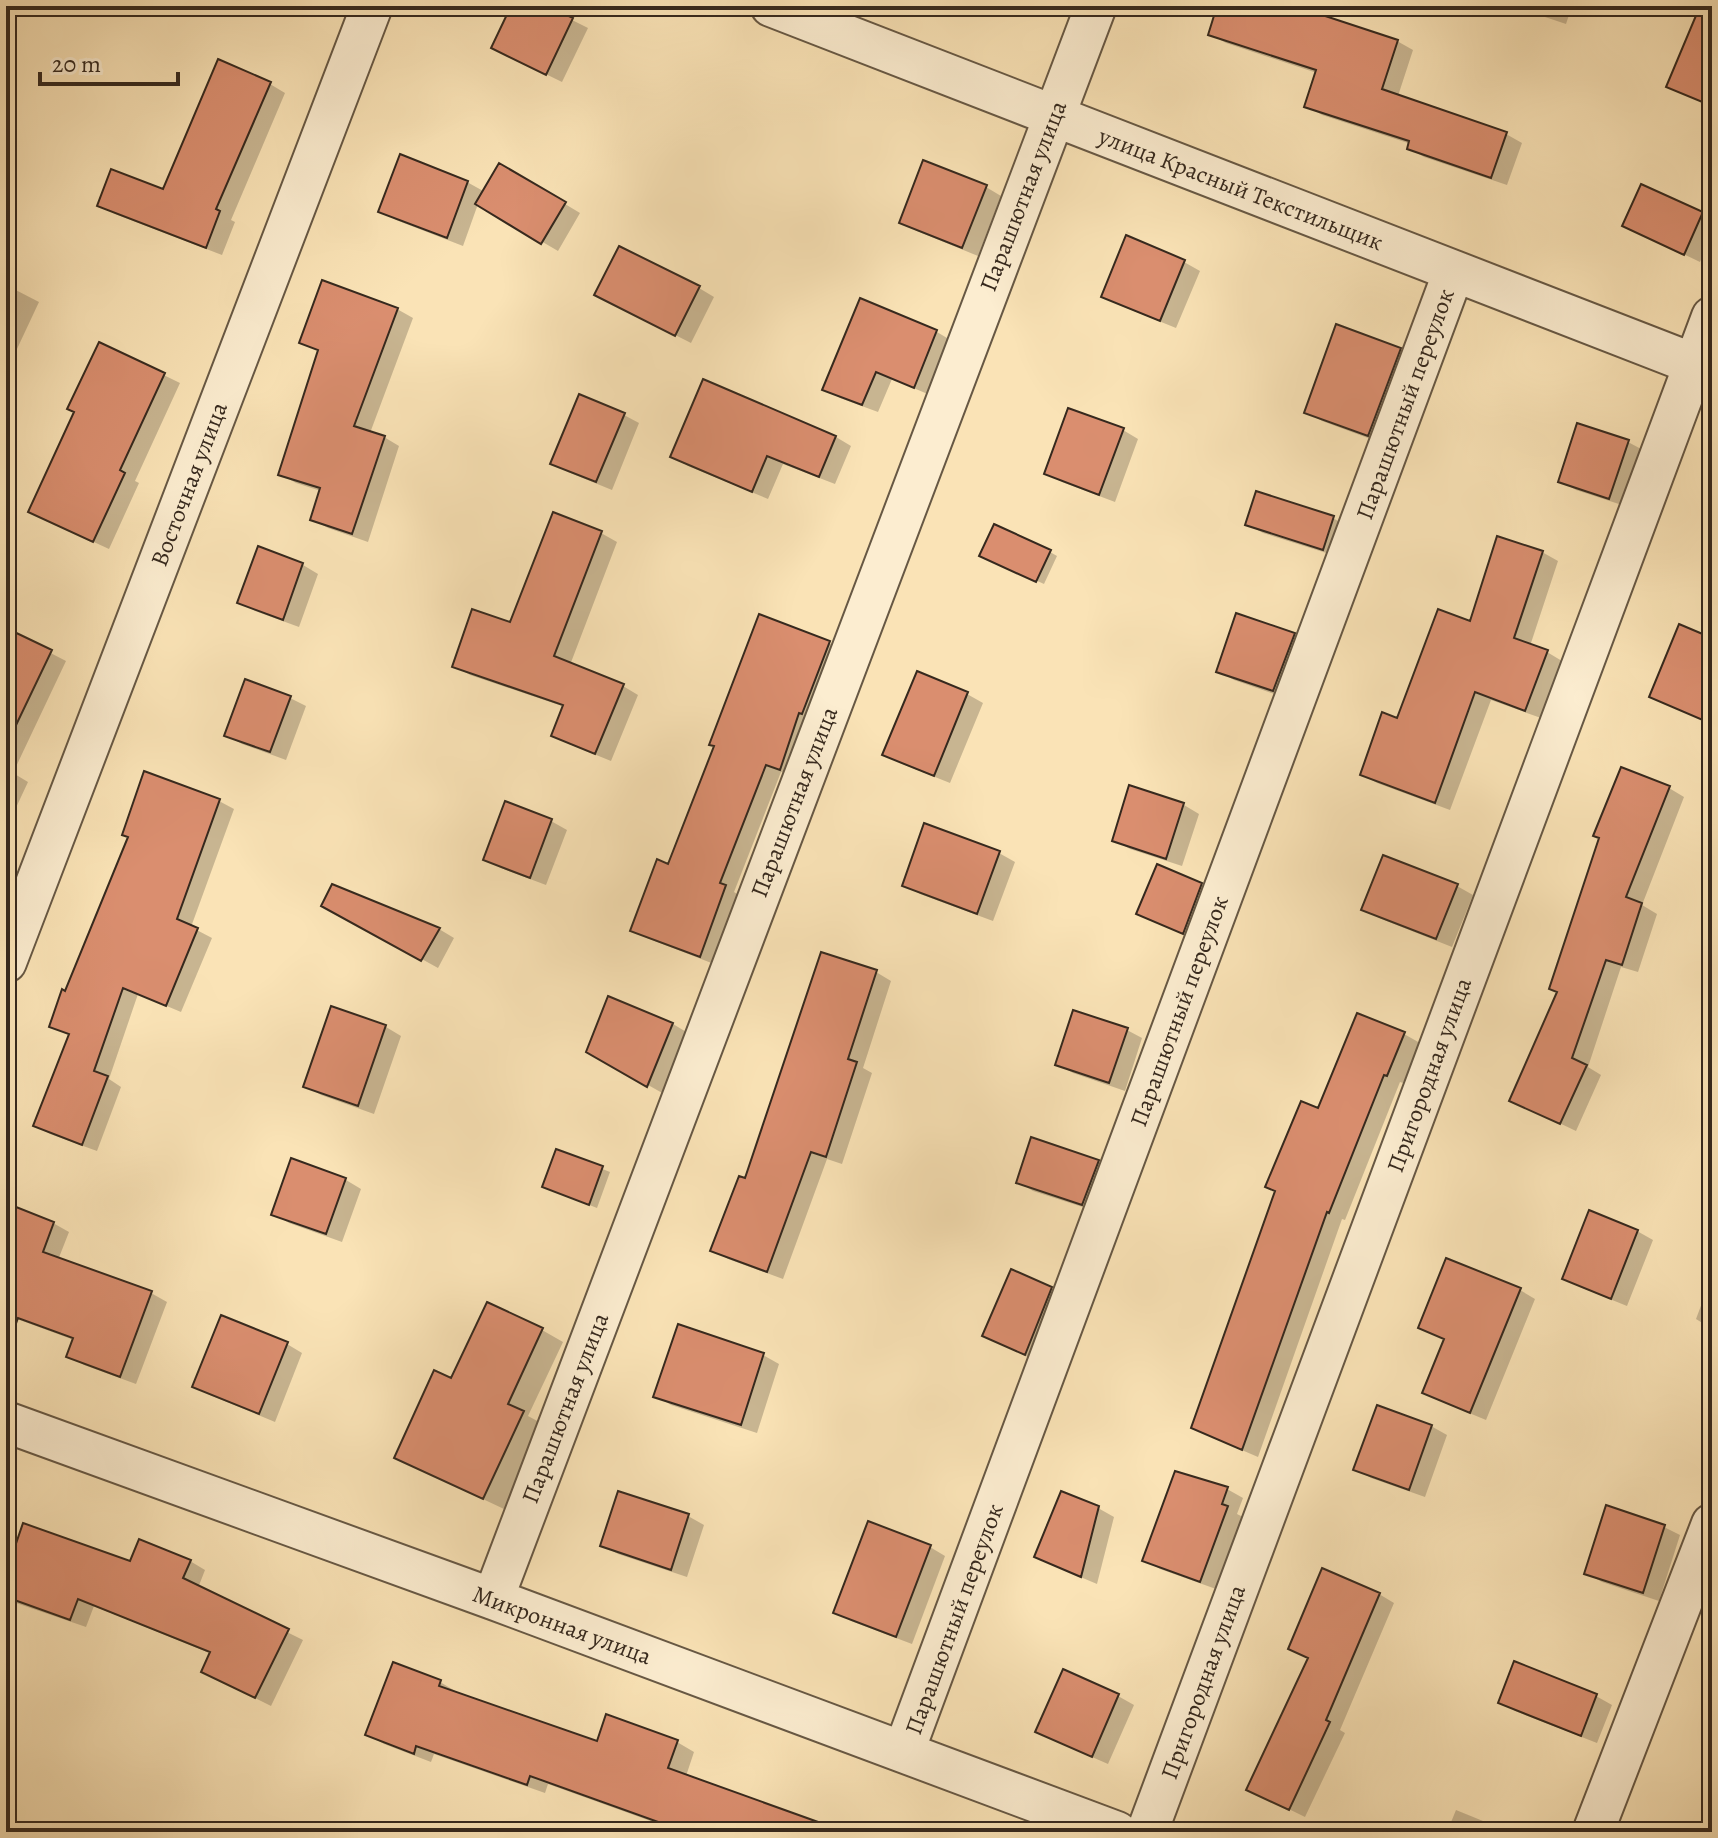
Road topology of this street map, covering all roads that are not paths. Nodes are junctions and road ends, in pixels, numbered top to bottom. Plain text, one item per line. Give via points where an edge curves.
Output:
1 (372, 6) edge
2 (771, 6) edge
3 (1096, 6) edge
4 (1053, 116) junction
5 (1454, 271) junction
6 (1712, 317) edge
7 (1703, 367) edge
8 (6, 962) edge
9 (6, 1422) edge
10 (1712, 1524) edge
11 (493, 1599) junction
12 (904, 1751) junction
13 (1117, 1832) edge
14 (1147, 1832) edge
15 (1593, 1832) edge

1 - 8 street, Восточная улица
2 - 4 street, улица Красный Текстильщик
3 - 4 street, Парашютная улица
4 - 5 street, улица Красный Текстильщик
4 - 11 street, Парашютная улица
5 - 7 street, улица Красный Текстильщик
5 - 12 street, Парашютный переулок
6 - 7 street, Пригородная улица
7 - 14 street, Пригородная улица
9 - 11 street, Микронная улица
10 - 15 street
11 - 12 street, Микронная улица
12 - 13 street, Микронная улица

